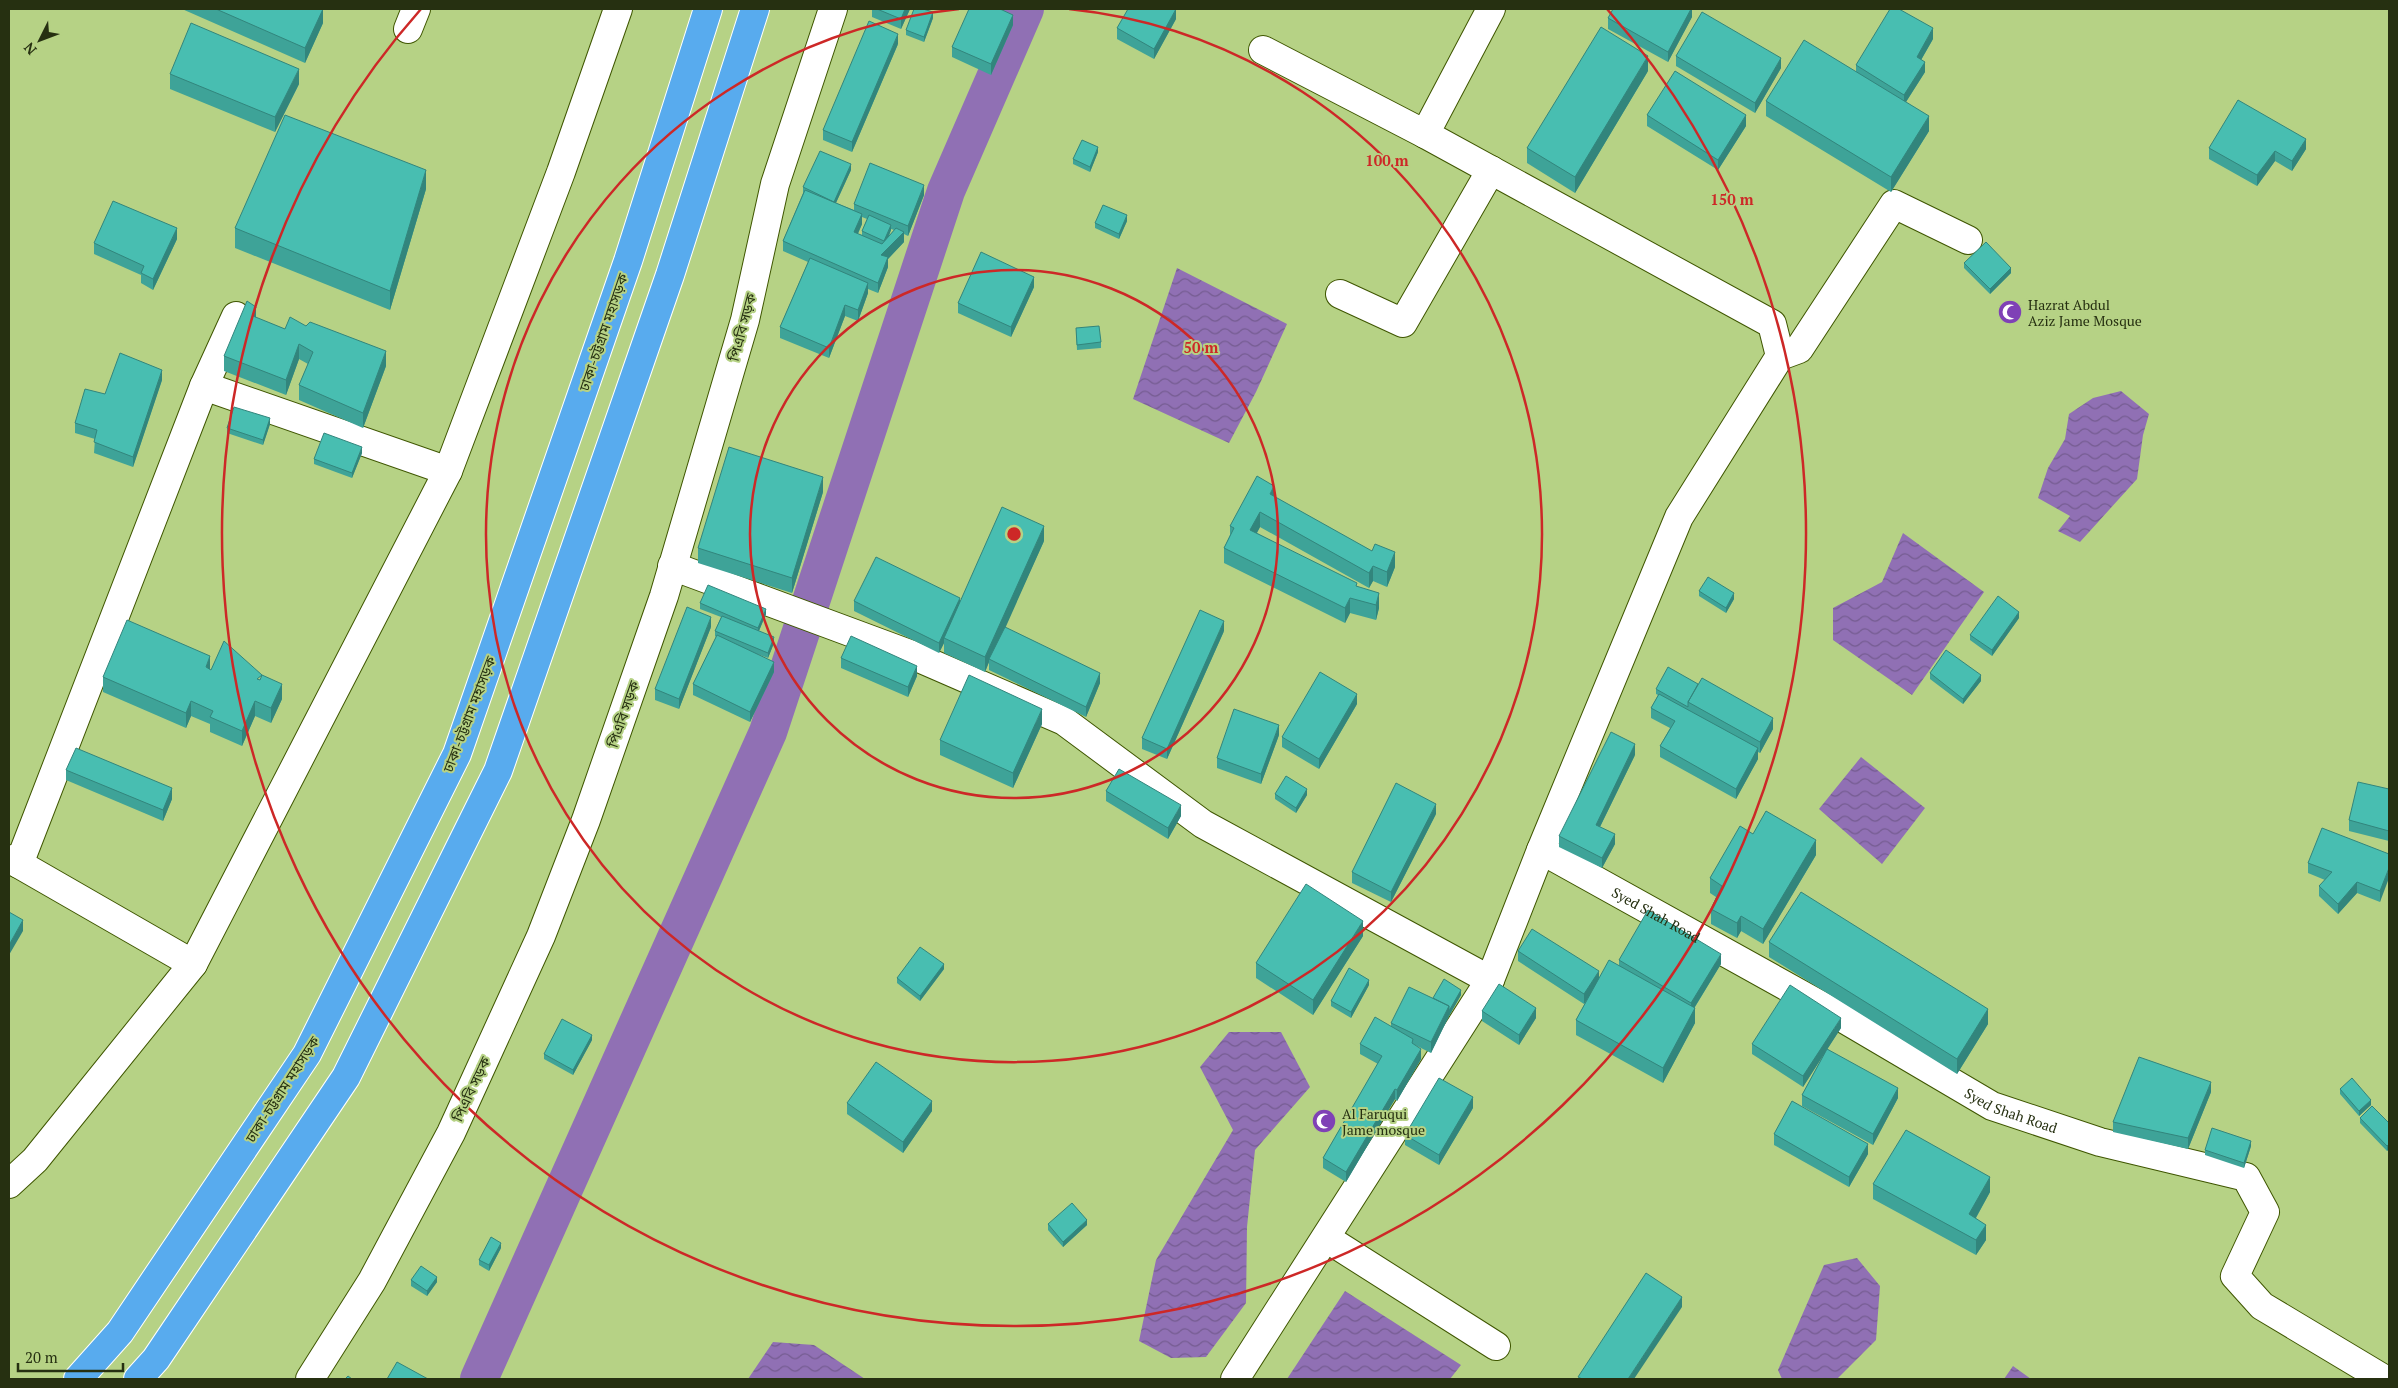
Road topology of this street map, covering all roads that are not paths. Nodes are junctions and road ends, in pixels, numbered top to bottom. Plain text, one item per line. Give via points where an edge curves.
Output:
1 (618, 9) edge
2 (708, 9) edge
3 (755, 9) edge
4 (834, 9) edge
5 (1491, 9) edge
6 (1263, 50) dead end
7 (1425, 134) junction
8 (1491, 170) junction
9 (1968, 240) dead end
10 (1340, 294) dead end
11 (236, 316) dead end
12 (1780, 356) junction
13 (204, 386) junction
14 (448, 471) junction
15 (672, 566) junction
16 (1541, 850) junction
17 (14, 862) edge
18 (193, 964) junction
19 (1490, 980) junction
20 (9, 1184) edge
21 (1326, 1238) junction
22 (1496, 1346) dead end
23 (78, 1379) edge
24 (138, 1379) edge
25 (310, 1379) edge
26 (1235, 1379) edge
27 (2384, 1379) edge

1 - 14 street via 561,172
2 - 23 highway, ঢাকা-চট্টগ্রাম মহাসড়ক via 628,261 457,754 308,1054 120,1332
3 - 24 highway via 670,275 498,772 346,1077 156,1359
4 - 15 street, পিএবি সড়ক via 775,184 745,320
5 - 7 street
6 - 7 street
7 - 8 street
8 - 10 street via 1404,323
8 - 12 street via 1772,324
9 - 12 street via 1894,204 1799,349
11 - 13 street
12 - 16 street via 1679,517
13 - 14 street
13 - 17 street
14 - 18 street
15 - 19 street via 912,655 1064,721 1203,824
15 - 25 street, পিএবি সড়ক via 586,820 541,936 451,1133 372,1282
16 - 19 street
16 - 27 street, Syed Shah Road via 1829,1010 1992,1106 2100,1142 2246,1177 2265,1212 2235,1276 2262,1306
17 - 18 street
18 - 20 street via 35,1160
19 - 21 street
21 - 22 street
21 - 26 street

